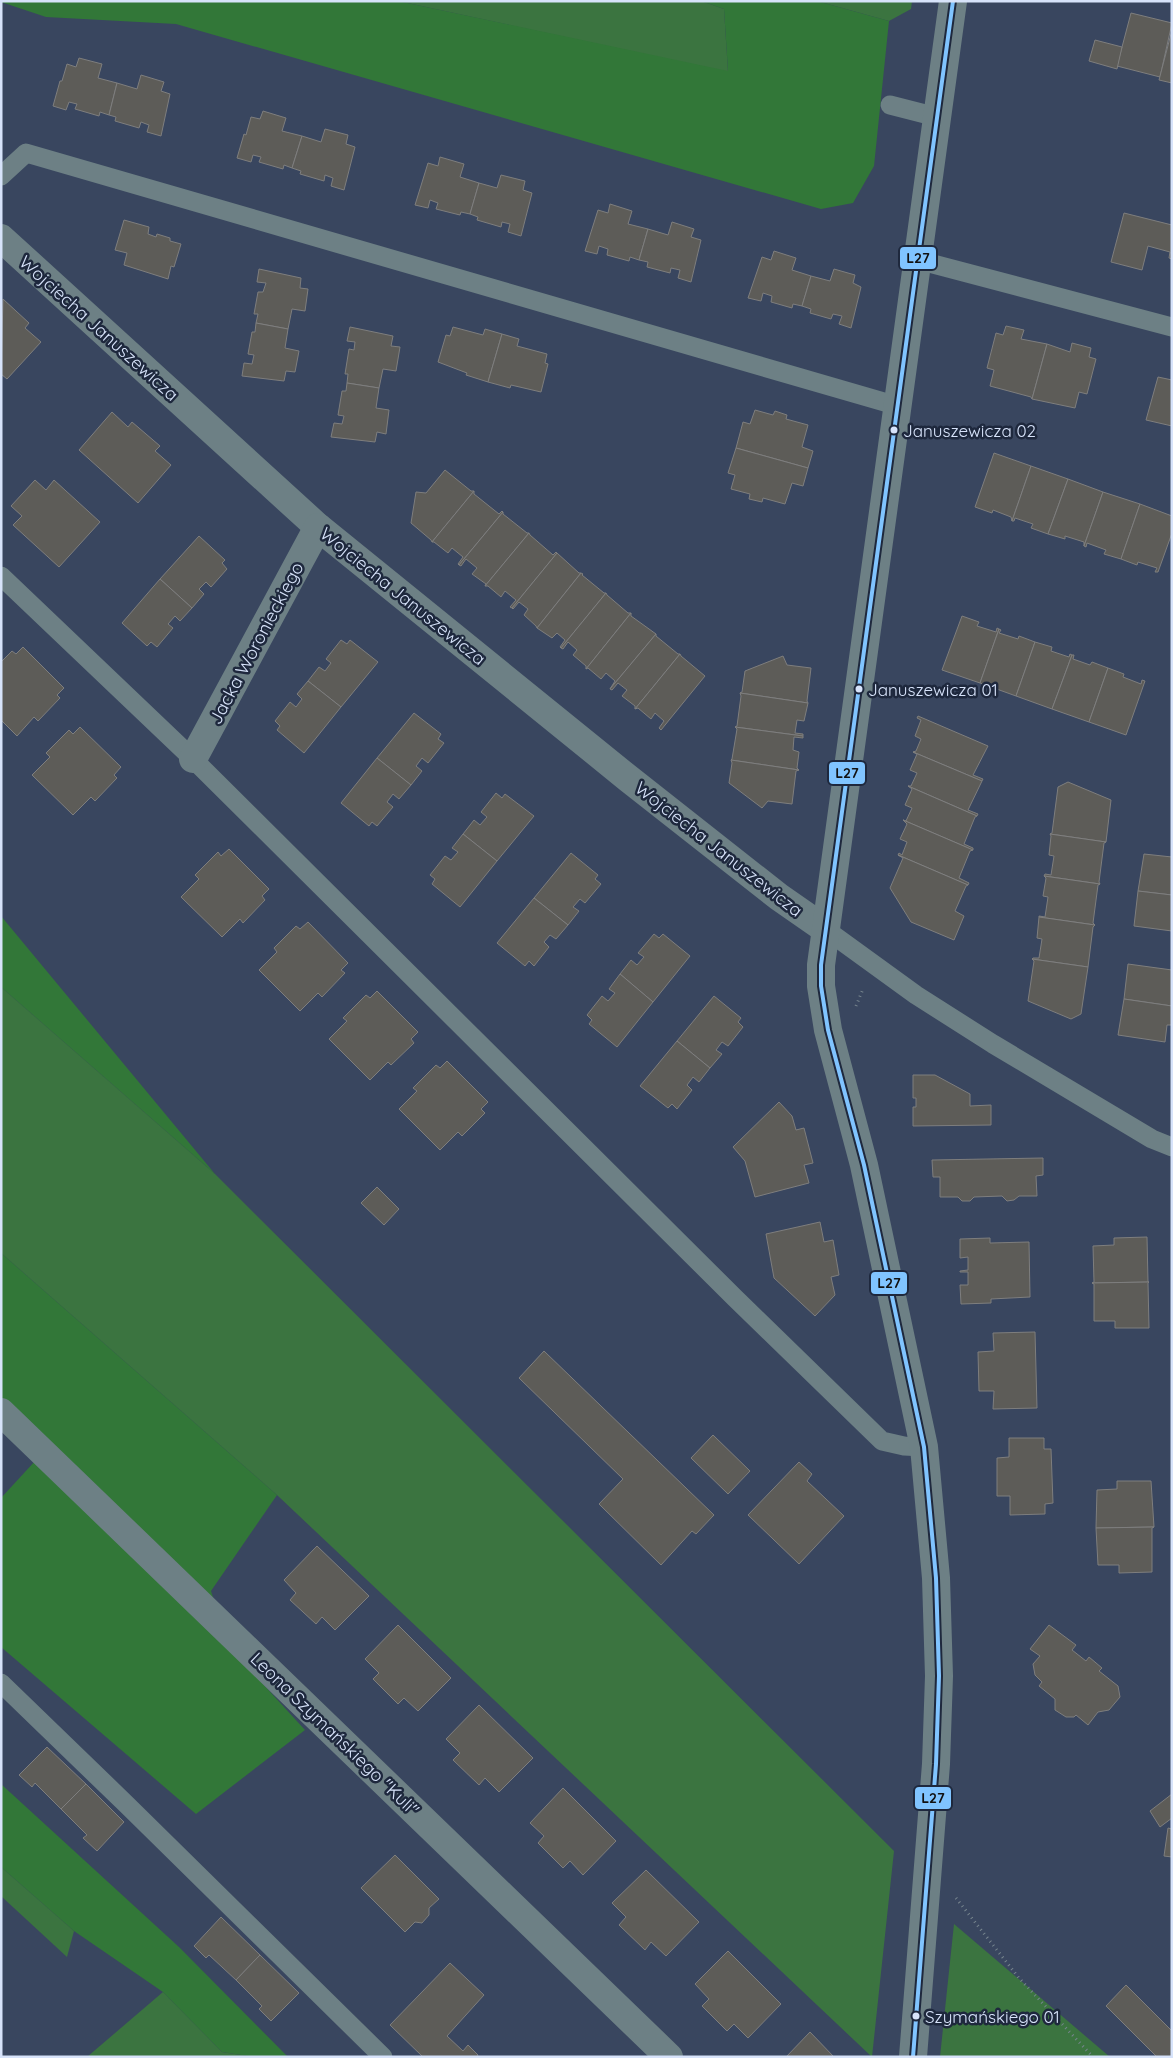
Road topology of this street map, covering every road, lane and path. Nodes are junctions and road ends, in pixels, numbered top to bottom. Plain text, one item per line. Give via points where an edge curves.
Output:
1 (953, 1) edge
2 (890, 105) dead end
3 (937, 117) junction
4 (1, 176) edge
5 (1, 238) edge
6 (918, 260) junction
7 (1172, 327) edge
8 (898, 406) junction
9 (318, 527) junction
10 (1, 576) edge
11 (193, 760) junction
12 (825, 929) junction
13 (1172, 1147) edge
14 (1, 1412) edge
15 (924, 1447) junction
16 (1, 1684) edge
17 (952, 1893) dead end
18 (383, 2057) edge
19 (669, 2057) edge
20 (912, 2057) edge
21 (1093, 2057) edge

1 - 3 street
2 - 3 lane
3 - 6 street
4 - 8 lane via 26,153
5 - 9 street, Wojciecha Januszewicza
6 - 7 lane
6 - 8 street
8 - 12 street
9 - 11 street, Jacka Woronieckiego
9 - 12 street, Wojciecha Januszewicza via 629,779
10 - 11 lane
11 - 15 lane via 882,1441
12 - 13 lane via 916,995 993,1044 1152,1139
12 - 15 street via 821,965 824,1008 864,1165
14 - 19 street, Leona Szymańskiego "Kuli"
15 - 20 street via 936,1578 939,1676 936,1764
16 - 18 lane
17 - 21 path via 1019,1978

